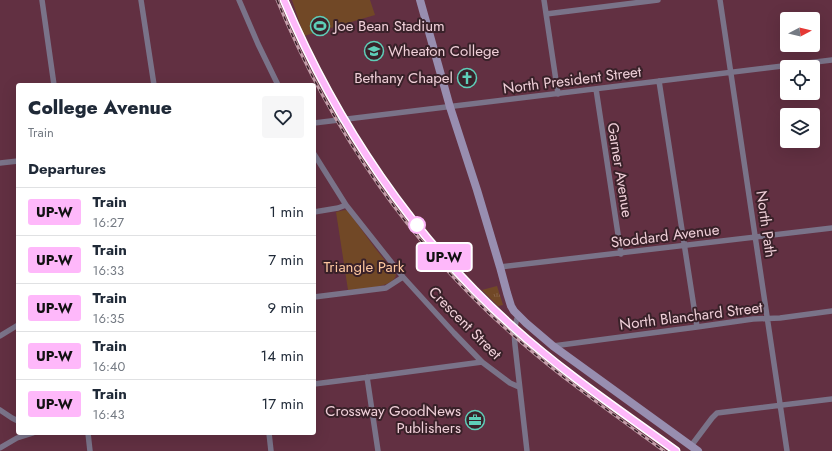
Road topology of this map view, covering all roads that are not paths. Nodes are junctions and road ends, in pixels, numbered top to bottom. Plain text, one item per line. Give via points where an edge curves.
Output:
1 (42, 0) edge
2 (141, 0) edge
3 (239, 0) edge
4 (420, 0) edge
5 (544, 0) edge
6 (658, 0) edge
7 (720, 0) edge
8 (546, 14) junction
9 (832, 60) edge
10 (731, 73) junction
11 (659, 81) junction
12 (54, 83) edge
13 (154, 83) edge
14 (277, 83) edge
15 (596, 89) junction
16 (558, 94) junction
17 (450, 107) junction
18 (316, 124) edge
19 (316, 157) edge
20 (16, 161) edge
21 (0, 163) edge
22 (346, 204) junction
23 (316, 212) edge
24 (832, 228) edge
25 (756, 237) junction
26 (685, 246) junction
27 (621, 254) junction
28 (500, 267) junction
29 (403, 277) junction
30 (316, 297) edge
31 (832, 311) edge
32 (518, 316) junction
33 (767, 318) junction
34 (16, 326) edge
35 (697, 327) junction
36 (0, 336) edge
37 (553, 346) junction
38 (482, 362) junction
39 (367, 377) junction
40 (316, 384) edge
41 (519, 386) junction
42 (832, 399) edge
43 (780, 405) junction
44 (0, 410) edge
45 (16, 420) edge
46 (27, 435) edge
47 (88, 435) edge
48 (268, 435) edge
49 (691, 446) junction
50 (0, 448) edge
51 (90, 451) edge
52 (271, 451) edge
53 (378, 451) edge
54 (527, 451) edge
55 (698, 451) edge
56 (787, 451) edge

1 - 12 street
2 - 13 street
3 - 14 street
4 - 17 street
5 - 8 street
6 - 8 street
7 - 10 street, North Path
8 - 16 street
9 - 10 street, North President Street
10 - 11 street, North President Street
10 - 25 street, North Path
11 - 15 street, North President Street
11 - 26 street
15 - 16 street, North President Street
15 - 27 street, Garner Avenue
16 - 17 street, North President Street
17 - 18 street, North President Street
17 - 28 street
19 - 22 street, Crescent Street
20 - 21 street
22 - 23 street
22 - 29 street, Crescent Street
24 - 25 street, Stoddard Avenue
25 - 26 street, Stoddard Avenue
25 - 33 street, North Path
26 - 27 street, Stoddard Avenue
26 - 35 street
27 - 28 street, Stoddard Avenue
28 - 32 street via 511,306
29 - 30 street via 386,288
29 - 38 street, Crescent Street
31 - 33 street, North Blanchard Street
32 - 37 street
32 - 41 street via 514,345
33 - 35 street, North Blanchard Street
33 - 43 street, North Path
34 - 36 street
35 - 37 street, North Blanchard Street
37 - 49 street
38 - 39 street
38 - 41 street, Crescent Street via 510,383
39 - 40 street
39 - 53 street
41 - 54 street
42 - 43 street
43 - 49 street via 717,413
43 - 56 street, North Path
44 - 45 street
46 - 50 street
47 - 51 street
48 - 52 street
49 - 55 street

